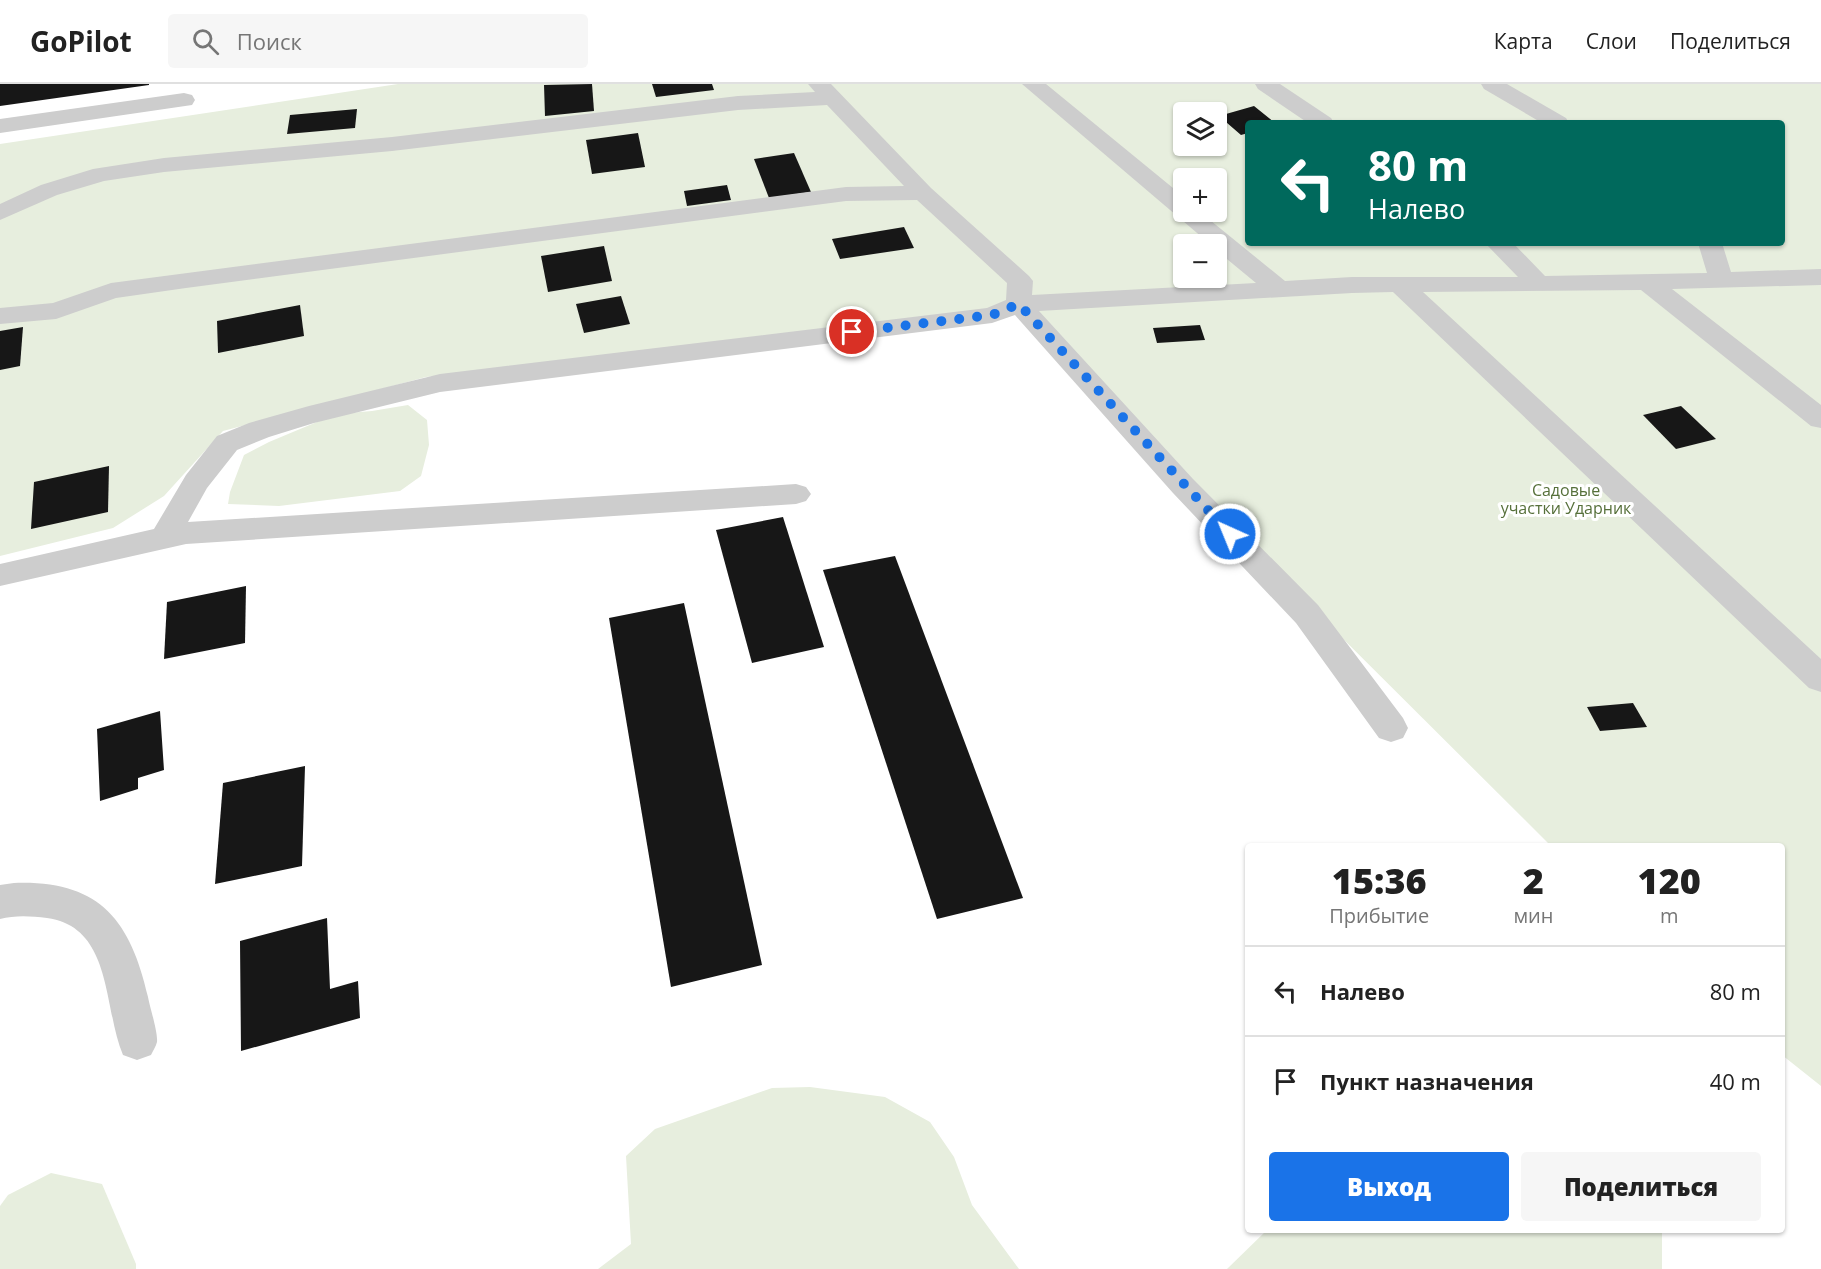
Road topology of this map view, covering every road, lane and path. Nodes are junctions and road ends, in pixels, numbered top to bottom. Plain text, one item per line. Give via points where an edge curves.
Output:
1 (1033, 84) edge
2 (1266, 84) edge
3 (1492, 84) edge
4 (825, 91) edge
5 (184, 100) dead end
6 (1319, 120) edge
7 (1553, 120) edge
8 (0, 126) edge
9 (922, 193) junction
10 (1173, 200) edge
11 (0, 213) edge
12 (1199, 222) edge
13 (1501, 246) edge
14 (1711, 246) edge
15 (1821, 277) edge
16 (1721, 279) junction
17 (1647, 282) junction
18 (1538, 284) junction
19 (1400, 285) junction
20 (1280, 290) junction
21 (1019, 304) junction
22 (0, 316) edge
23 (1821, 419) edge
24 (796, 494) dead end
25 (164, 538) junction
26 (0, 576) edge
27 (1821, 679) edge
28 (1391, 728) dead end
29 (0, 902) edge
30 (137, 1041) dead end

1 - 10 lane
2 - 6 lane
3 - 7 lane
4 - 9 lane
4 - 11 lane via 392,144 101,174 49,190
5 - 8 lane
9 - 21 lane via 1020,281
9 - 22 lane via 846,194 186,280 111,291 56,312
12 - 20 lane
13 - 18 lane
14 - 16 lane
15 - 16 lane
16 - 17 lane
17 - 18 lane
17 - 23 lane
18 - 19 lane
19 - 20 lane
19 - 27 lane
20 - 21 lane
21 - 25 lane via 992,315 440,383 309,415 227,443 196,482
21 - 28 lane via 1183,486 1307,614
24 - 25 lane via 186,533
25 - 26 lane
29 - 30 lane via 54,900 84,910 119,957

